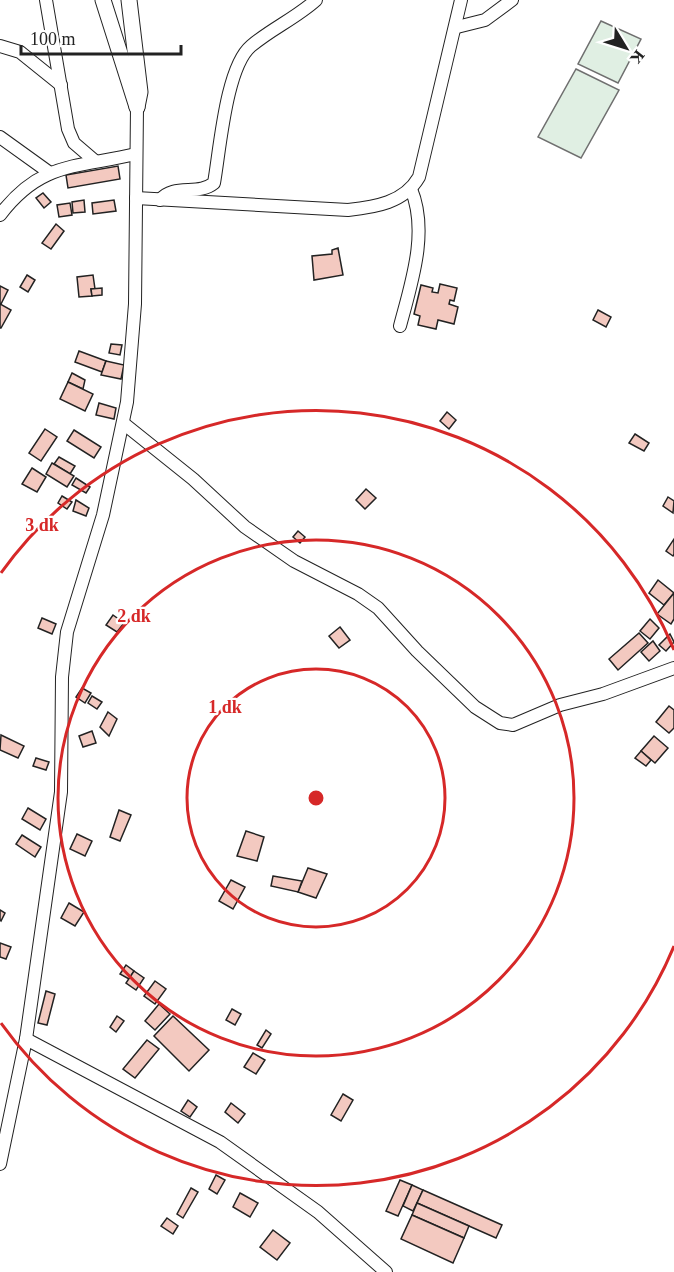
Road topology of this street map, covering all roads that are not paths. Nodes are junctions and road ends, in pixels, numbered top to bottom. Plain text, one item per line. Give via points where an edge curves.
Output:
1 (46, 0) edge
2 (103, 0) edge
3 (129, 0) edge
4 (315, 0) edge
5 (461, 0) edge
6 (512, 0) edge
7 (457, 27) junction
8 (0, 46) edge
9 (61, 85) junction
10 (136, 107) junction
11 (0, 137) edge
12 (136, 154) junction
13 (95, 161) junction
14 (50, 173) junction
15 (411, 189) junction
16 (136, 198) junction
17 (160, 200) junction
18 (0, 215) edge
19 (400, 326) dead end
20 (123, 423) junction
21 (674, 668) edge
22 (26, 1039) junction
23 (0, 1164) edge
24 (386, 1272) edge

1 - 9 street
2 - 10 main road
3 - 10 main road via 140,92
4 - 17 street via 250,46 237,63 214,183 207,188 171,190
5 - 7 street
6 - 7 street via 485,20
7 - 15 street via 419,177
8 - 9 street via 20,52
9 - 13 street via 70,136
10 - 12 street
11 - 14 street
12 - 13 street
12 - 16 street
13 - 14 street
14 - 18 street via 23,188
15 - 17 street via 382,204 348,210
15 - 19 street via 417,248
16 - 17 street
16 - 20 street via 135,304
20 - 21 street via 245,527 294,561 378,608 475,707 500,723 513,725 560,705
20 - 22 street via 103,515 67,632 62,677 61,792
22 - 23 street
22 - 24 street via 220,1142 318,1212

